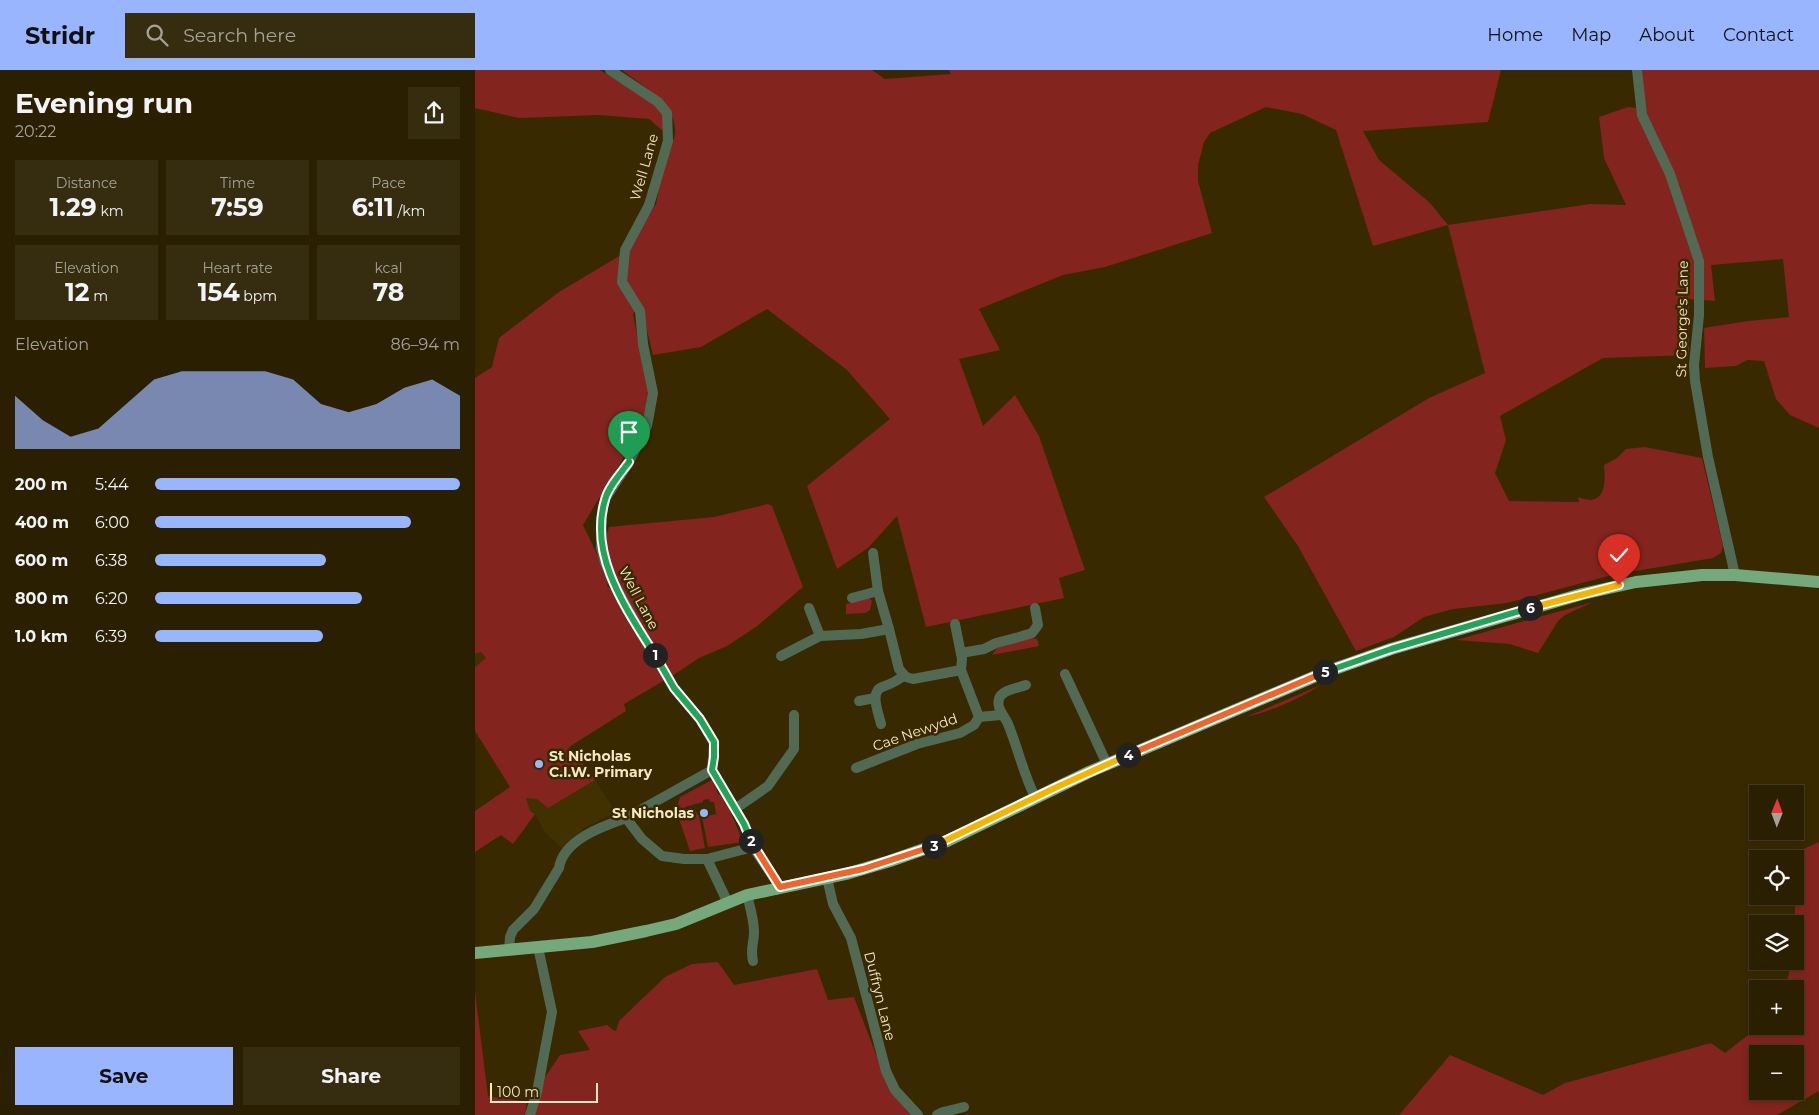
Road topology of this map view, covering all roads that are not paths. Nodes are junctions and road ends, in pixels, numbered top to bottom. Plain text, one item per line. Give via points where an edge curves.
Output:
1 (610, 70) edge
2 (1637, 70) edge
3 (873, 553) dead end
4 (1735, 575) junction
5 (1819, 582) edge
6 (878, 591) junction
7 (852, 598) dead end
8 (809, 608) dead end
9 (1035, 608) dead end
10 (955, 624) dead end
11 (889, 629) junction
12 (821, 636) junction
13 (961, 653) junction
14 (781, 656) dead end
15 (961, 670) junction
16 (1065, 674) dead end
17 (903, 676) junction
18 (1026, 685) dead end
19 (875, 698) junction
20 (859, 702) dead end
21 (1001, 715) junction
22 (794, 716) dead end
23 (979, 717) junction
24 (881, 724) dead end
25 (1107, 764) junction
26 (856, 768) dead end
27 (712, 770) junction
28 (1035, 797) junction
29 (735, 809) junction
30 (626, 818) junction
31 (753, 847) junction
32 (707, 860) junction
33 (827, 878) junction
34 (780, 887) junction
35 (747, 896) junction
36 (728, 903) junction
37 (538, 946) junction
38 (509, 950) junction
39 (475, 954) edge
40 (753, 961) dead end
41 (964, 1107) dead end
42 (530, 1115) edge
43 (918, 1115) edge
44 (937, 1115) edge

1 - 27 street, Well Lane via 658,102 667,113 668,141 649,205 625,250 622,282 640,311 653,393 647,426 605,499 601,548 617,589 642,635 674,688 714,742
2 - 4 street, St George's Lane via 1642,115 1671,174 1699,261 1695,382
3 - 6 street
4 - 5 main road
4 - 25 main road via 1677,577 1619,585 1391,649 1314,676
6 - 7 street
6 - 11 street
8 - 12 street
9 - 13 street via 1038,625 1032,633
10 - 13 street, Cae Newydd
11 - 12 street
11 - 17 street
12 - 14 street
13 - 15 street, Cae Newydd
15 - 17 street via 913,679
15 - 23 street, Cae Newydd
16 - 25 street
17 - 19 street via 892,685 880,688
18 - 21 street via 1002,694 999,703
19 - 20 street
19 - 24 street, Cae Newydd
21 - 23 street
21 - 28 street via 1007,720
22 - 29 street via 794,749 769,786
23 - 26 street, Cae Newydd via 960,732
25 - 28 main road
27 - 29 street
27 - 30 street
28 - 33 main road via 935,846
29 - 31 street
30 - 32 street via 642,839 662,856
30 - 38 street via 597,829 571,847 560,860 559,868 533,909 513,930
31 - 32 street
31 - 34 street
32 - 36 street
33 - 34 main road
33 - 43 street, Duffryn Lane via 833,904 851,938 886,1071 895,1090
34 - 35 main road
35 - 36 main road
35 - 40 street via 754,923
36 - 37 main road via 676,924 646,931 591,942
37 - 38 main road
37 - 42 street via 552,1012
38 - 39 main road
41 - 44 street

